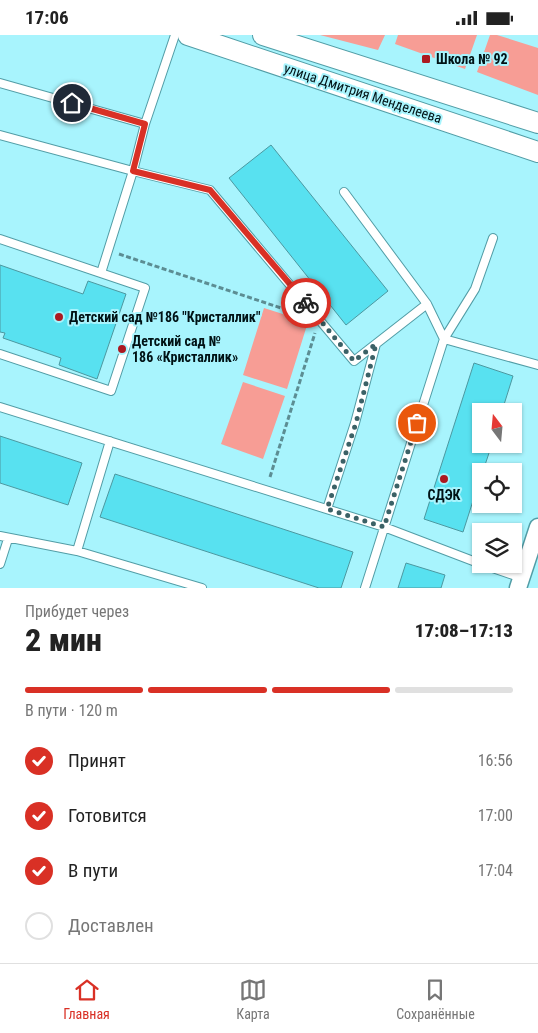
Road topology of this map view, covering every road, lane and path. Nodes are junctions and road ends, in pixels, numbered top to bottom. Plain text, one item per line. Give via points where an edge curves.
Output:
1 (175, 35) edge
2 (188, 35) edge
3 (263, 35) edge
4 (0, 83) edge
5 (538, 123) edge
6 (145, 124) junction
7 (0, 135) edge
8 (538, 152) edge
9 (133, 171) junction
10 (344, 192) dead end
11 (493, 238) dead end
12 (0, 239) edge
13 (108, 250) junction
14 (101, 273) junction
15 (427, 304) junction
16 (300, 315) dead end
17 (316, 331) dead end
18 (444, 339) junction
19 (376, 344) junction
20 (0, 354) edge
21 (538, 365) edge
22 (0, 407) edge
23 (110, 441) junction
24 (266, 490) junction
25 (327, 509) junction
26 (384, 527) junction
27 (538, 527) edge
28 (4, 537) edge
29 (77, 551) junction
30 (472, 561) edge
31 (0, 564) edge
32 (499, 573) edge
33 (520, 583) edge
34 (202, 588) edge
35 (365, 588) edge

1 - 6 lane
2 - 8 street, улица Дмитрия Менделеева
3 - 5 street, улица Дмитрия Менделеева
4 - 6 lane
6 - 9 lane
7 - 9 lane
9 - 13 lane
9 - 19 lane via 210,190 354,361
10 - 15 lane
11 - 18 lane via 475,289
12 - 14 lane
13 - 14 lane
13 - 16 path
14 - 20 lane via 145,287 110,391
15 - 18 lane
15 - 19 lane
17 - 24 path
18 - 21 lane
18 - 26 lane
19 - 25 lane via 356,423
22 - 23 lane
23 - 24 lane
23 - 29 lane
24 - 25 lane
25 - 26 lane
26 - 30 lane
26 - 35 lane
27 - 33 street
28 - 29 lane
28 - 31 lane
29 - 34 lane
32 - 33 lane

